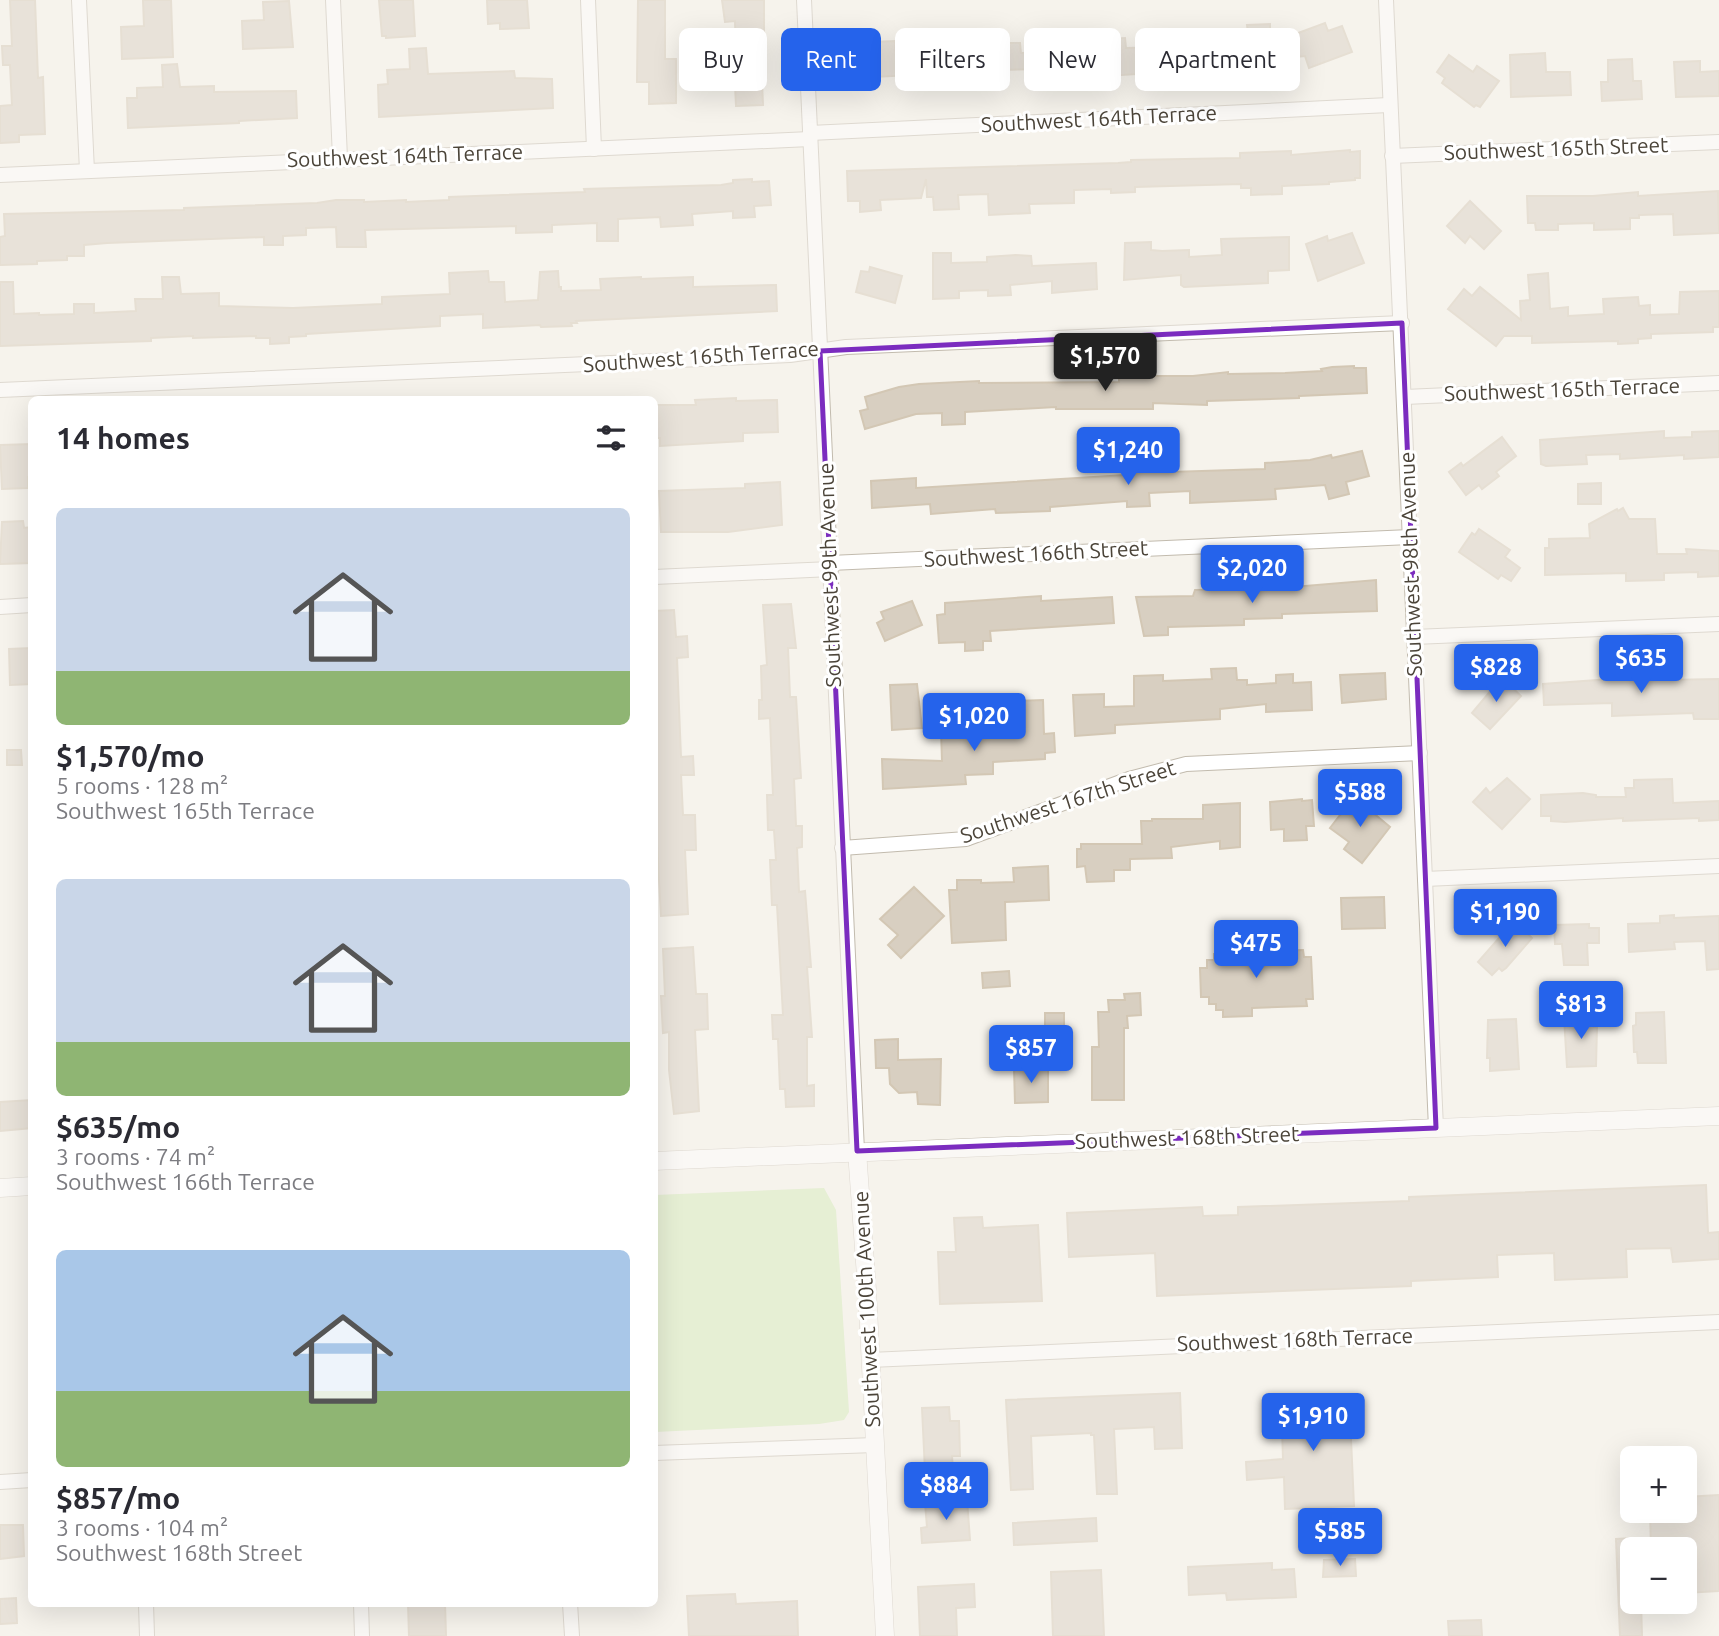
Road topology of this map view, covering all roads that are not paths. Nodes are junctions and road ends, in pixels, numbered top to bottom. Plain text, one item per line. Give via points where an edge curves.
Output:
1 (79, 0) edge
2 (333, 0) edge
3 (588, 0) edge
4 (804, 0) edge
5 (1386, 0) edge
6 (1389, 105) junction
7 (810, 136) junction
8 (1719, 142) edge
9 (594, 149) junction
10 (1392, 156) junction
11 (340, 158) junction
12 (87, 171) junction
13 (0, 175) edge
14 (1402, 323) junction
15 (820, 351) junction
16 (1719, 383) edge
17 (0, 390) edge
18 (1405, 397) junction
19 (1410, 537) junction
20 (830, 566) junction
21 (658, 577) edge
22 (28, 605) edge
23 (0, 607) edge
24 (1719, 624) edge
25 (1414, 638) junction
26 (1420, 753) junction
27 (842, 848) junction
28 (1719, 866) edge
29 (1425, 879) junction
30 (1719, 1116) edge
31 (1436, 1128) junction
32 (857, 1151) junction
33 (658, 1161) edge
34 (28, 1186) edge
35 (0, 1188) edge
36 (1719, 1322) edge
37 (870, 1360) junction
38 (875, 1445) junction
39 (658, 1453) edge
40 (28, 1480) edge
41 (0, 1482) edge
42 (146, 1607) edge
43 (361, 1607) edge
44 (570, 1607) edge
45 (147, 1636) edge
46 (362, 1636) edge
47 (572, 1636) edge
48 (885, 1636) edge

1 - 12 street
2 - 11 street
3 - 9 street
4 - 7 street, Southwest 99th Avenue
5 - 6 street, Southwest 98th Avenue
6 - 7 street, Southwest 164th Terrace
6 - 10 street, Southwest 98th Avenue
7 - 9 street, Southwest 164th Terrace
7 - 15 street, Southwest 99th Avenue
8 - 10 street, Southwest 165th Street
9 - 11 street, Southwest 164th Terrace
10 - 14 street, Southwest 98th Avenue
11 - 12 street, Southwest 164th Terrace
12 - 13 street, Southwest 164th Terrace
14 - 15 street, Southwest 165th Terrace
14 - 18 street, Southwest 98th Avenue
15 - 17 street, Southwest 165th Terrace
15 - 20 street, Southwest 99th Avenue
16 - 18 street, Southwest 165th Terrace
18 - 19 street, Southwest 98th Avenue
19 - 20 street, Southwest 166th Street
19 - 25 street, Southwest 98th Avenue
20 - 21 street, Southwest 166th Street
20 - 27 street, Southwest 99th Avenue
22 - 23 street
24 - 25 street
25 - 26 street, Southwest 98th Avenue
26 - 27 street, Southwest 167th Street via 1186,764 1129,779 966,839
26 - 29 street, Southwest 98th Avenue
27 - 32 street, Southwest 99th Avenue
28 - 29 street
29 - 31 street, Southwest 98th Avenue
30 - 31 street, Southwest 168th Street
31 - 32 street, Southwest 168th Street
32 - 33 street, Southwest 168th Street
32 - 37 street, Southwest 100th Avenue
34 - 35 street
36 - 37 street, Southwest 168th Terrace
37 - 38 street, Southwest 100th Avenue
38 - 39 street
38 - 48 street, Southwest 100th Avenue
40 - 41 street
42 - 45 street
43 - 46 street
44 - 47 street

